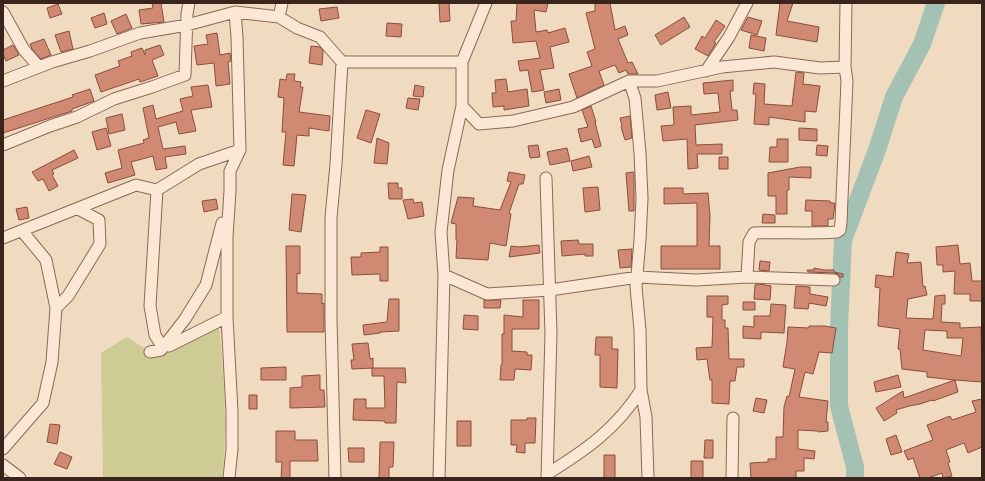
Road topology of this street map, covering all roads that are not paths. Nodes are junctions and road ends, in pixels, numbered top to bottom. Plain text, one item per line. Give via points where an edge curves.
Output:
1 (189, 3) edge
2 (282, 3) edge
3 (486, 3) edge
4 (747, 3) edge
5 (846, 3) edge
6 (3, 12) edge
7 (235, 12) junction
8 (279, 17) junction
9 (186, 25) junction
10 (342, 62) junction
11 (462, 62) junction
12 (39, 67) junction
13 (846, 67) junction
14 (706, 70) junction
15 (3, 81) edge
16 (629, 81) junction
17 (462, 106) junction
18 (3, 145) edge
19 (240, 150) junction
20 (230, 171) junction
21 (546, 178) dead end
22 (157, 190) junction
23 (78, 209) junction
24 (22, 231) junction
25 (3, 238) edge
26 (444, 275) junction
27 (638, 277) junction
28 (747, 277) junction
29 (834, 280) dead end
30 (550, 290) junction
31 (56, 308) junction
32 (227, 317) junction
33 (150, 352) dead end
34 (641, 390) junction
35 (733, 418) dead end
36 (3, 449) edge
37 (3, 465) edge
38 (547, 476) edge
39 (20, 478) edge
40 (229, 478) edge
41 (335, 478) edge
42 (438, 478) edge
43 (648, 478) edge
44 (732, 478) edge

1 - 9 street
2 - 8 street
3 - 11 street
4 - 14 street via 729,37
5 - 13 street
6 - 12 street via 24,50
7 - 8 street
7 - 9 street
7 - 19 street
8 - 10 street via 297,28 320,36
9 - 12 street via 140,32
9 - 18 street via 185,75 114,99 77,117
10 - 11 street
10 - 41 street via 331,218
11 - 17 street
12 - 15 street
13 - 14 street via 820,68 774,62
13 - 28 street via 840,230 818,233 754,233 749,242
14 - 16 street via 657,82
16 - 17 street via 573,107 513,121 479,124
16 - 27 street via 635,98 640,153 642,198
17 - 26 street via 448,170 441,232
19 - 20 street
19 - 22 street via 199,164
20 - 32 street
20 - 33 street via 220,232 206,285 185,319 161,350
21 - 30 street
22 - 23 street via 136,185
22 - 32 street via 150,306 155,335 160,343 168,346
23 - 24 street
23 - 31 street via 99,220 100,244 68,296
24 - 25 street
24 - 31 street via 46,260
26 - 30 street via 487,294
26 - 42 street
27 - 28 street via 696,280
27 - 30 street
27 - 34 street via 636,287
28 - 29 street
30 - 38 street
31 - 36 street via 52,362 43,403
32 - 40 street via 232,412
34 - 38 street via 631,406 613,425 582,452
34 - 43 street via 646,417
35 - 44 street
37 - 39 street

